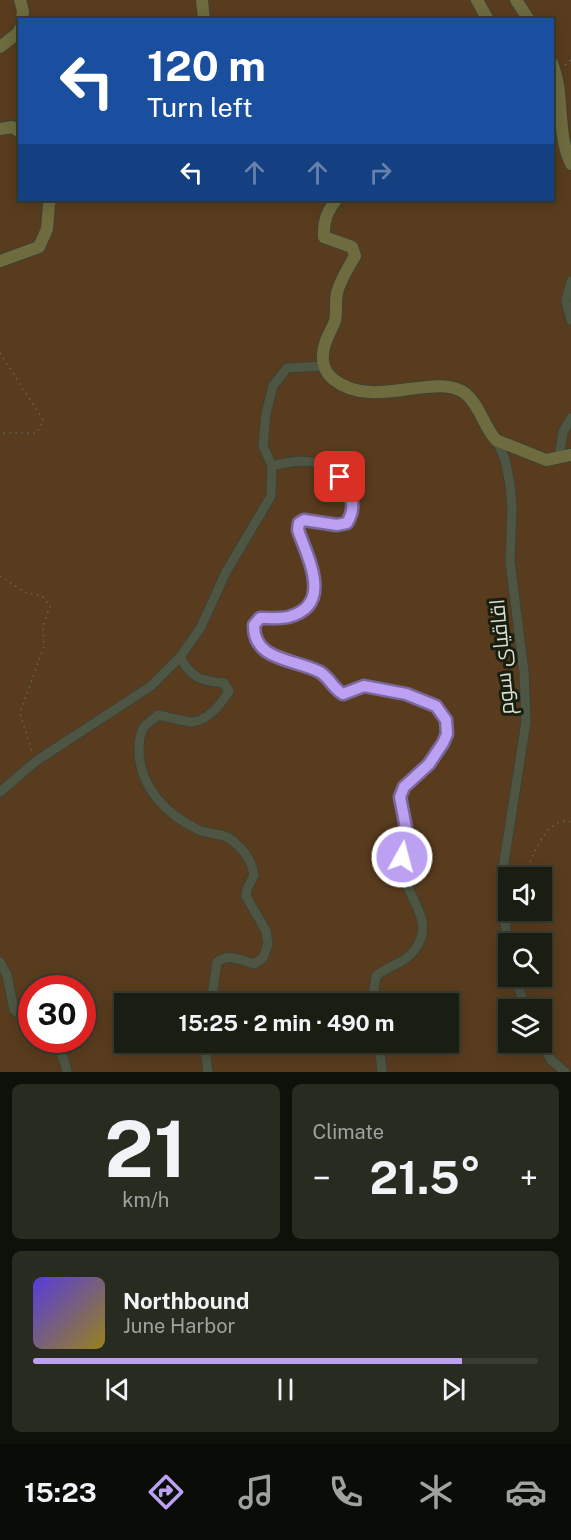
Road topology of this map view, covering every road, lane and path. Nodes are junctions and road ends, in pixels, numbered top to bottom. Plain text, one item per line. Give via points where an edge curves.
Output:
1 (20, 0) edge
2 (202, 0) edge
3 (477, 0) edge
4 (516, 0) edge
5 (22, 18) edge
6 (204, 18) edge
7 (487, 18) edge
8 (528, 18) edge
9 (18, 33) edge
10 (0, 47) edge
11 (554, 68) edge
12 (0, 129) edge
13 (18, 131) edge
14 (571, 164) edge
15 (50, 201) edge
16 (335, 201) edge
17 (0, 261) edge
18 (571, 281) edge
19 (571, 320) edge
20 (0, 352) edge
21 (324, 366) junction
22 (571, 418) edge
23 (0, 433) edge
24 (496, 440) junction
25 (565, 456) edge
26 (272, 466) junction
27 (0, 576) edge
28 (180, 657) junction
29 (36, 761) junction
30 (0, 792) edge
31 (571, 822) edge
32 (528, 867) edge
33 (507, 933) edge
34 (0, 962) edge
35 (213, 993) edge
36 (374, 993) edge
37 (18, 1013) edge
38 (60, 1053) edge
39 (205, 1053) edge
40 (380, 1053) edge
41 (547, 1053) edge
42 (67, 1072) edge
43 (208, 1072) edge
44 (382, 1072) edge
45 (565, 1072) edge

1 - 5 street
2 - 6 street
3 - 7 street
4 - 8 street
9 - 10 street
11 - 14 street
12 - 13 street via 12,127
15 - 17 street via 47,229 39,247
16 - 21 street via 327,212 324,237 352,247 355,256 337,294 335,320 322,354
18 - 19 street via 566,301
20 - 23 path via 43,420 37,433
21 - 24 street via 340,384 356,390 374,393 438,387 465,394
21 - 26 street via 287,368 273,386 262,446
22 - 25 street via 563,432
24 - 25 street via 546,460
24 - 33 street, اقاقیای سوم via 510,484 510,561 526,722 502,868
26 - 28 street via 271,496 226,572 201,627
26 - 36 street via 290,461 327,466 340,477 353,503 347,523 299,523 316,585 314,596 309,605 286,618 260,618 254,625 258,644 264,651 323,674 343,694 364,686 406,694 436,706 446,720 443,743 429,764 404,787 400,797 406,828 402,870 424,932 407,959 376,976
27 - 29 path via 24,592 42,596 50,606 43,627 44,646 20,713
28 - 29 street via 151,686
28 - 35 street via 187,671 198,678 224,682 229,691 207,716 193,722 158,716 144,728 139,760 144,779 175,816 199,830 225,835 249,859 254,875 246,896 266,931 263,958 254,964 235,957 217,962
29 - 30 street
31 - 32 path via 566,820 546,831
34 - 37 street
38 - 42 street
39 - 43 street
40 - 44 street
41 - 45 street

